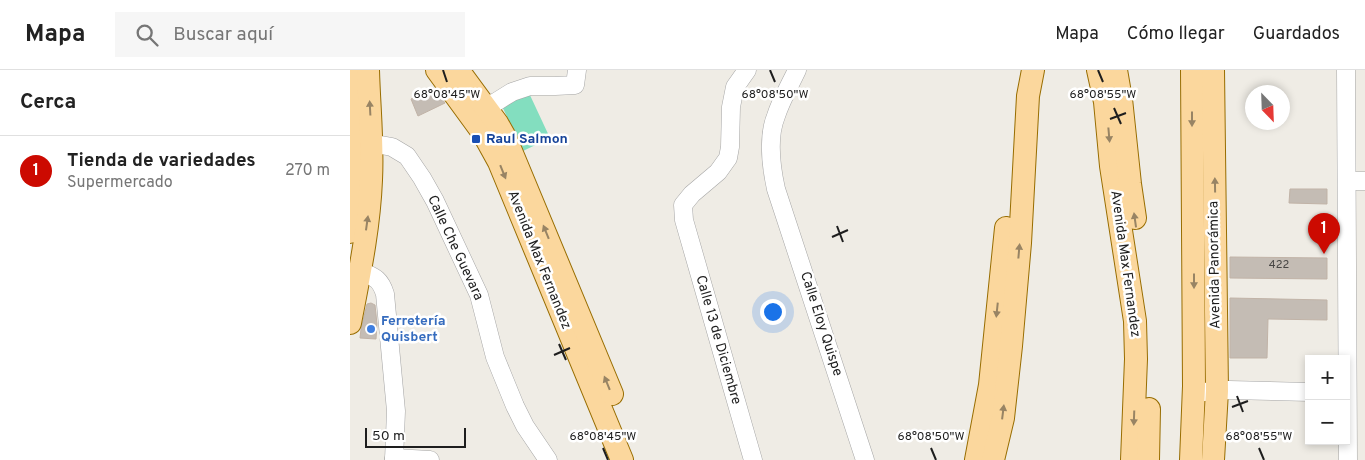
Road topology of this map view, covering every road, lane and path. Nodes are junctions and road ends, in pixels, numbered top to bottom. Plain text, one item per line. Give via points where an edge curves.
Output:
1 (352, 70) edge
2 (368, 70) edge
3 (437, 70) edge
4 (458, 70) edge
5 (577, 70) edge
6 (747, 70) edge
7 (796, 70) edge
8 (1018, 70) edge
9 (1033, 70) edge
10 (1098, 70) edge
11 (1116, 70) edge
12 (1192, 70) edge
13 (1213, 70) edge
14 (1346, 70) edge
15 (477, 110) junction
16 (364, 145) junction
17 (1017, 154) junction
18 (1347, 181) junction
19 (1365, 181) edge
20 (350, 232) edge
21 (355, 271) edge
22 (350, 323) edge
23 (1143, 335) junction
24 (1356, 368) edge
25 (1350, 384) edge
26 (1217, 391) junction
27 (1194, 392) junction
28 (1305, 392) edge
29 (1347, 400) edge
30 (987, 450) edge
31 (543, 457) edge
32 (394, 459) edge
33 (430, 460) edge
34 (622, 460) edge
35 (639, 460) edge
36 (753, 460) edge
37 (865, 460) edge
38 (1132, 460) edge
39 (1148, 460) edge
40 (1190, 460) edge
41 (1213, 460) edge
42 (1348, 460) edge

1 - 16 main road
16 -> 2 main road
3 - 15 main road, Avenida Max Fernandez
4 - 15 main road, Avenida Max Fernandez
5 - 15 street via 575,84 530,86
6 - 36 street, Calle 13 de Diciembre via 735,87 728,158 683,205 684,220
7 - 37 street, Calle Eloy Quispe via 775,118 771,138 772,172
8 - 17 main road via 1012,117
9 - 17 main road
10 -> 23 main road, Avenida Max Fernandez via 1106,102 1111,166 1131,295
23 -> 11 main road, Avenida Max Fernandez via 1144,276
12 -> 27 main road, Avenida Panorámica
26 -> 13 main road, Avenida Panorámica
14 - 18 street
15 -> 34 main road, Avenida Max Fernandez via 483,133 499,162
35 -> 15 main road, Avenida Max Fernandez via 506,138 497,123
16 - 20 main road via 355,182
21 -> 16 main road via 368,218 371,180
16 - 31 street, Calle Che Guevara via 392,147 407,156 430,193 479,295 495,357 515,406
17 - 30 main road via 1018,271 1003,418
18 - 19 street
18 - 24 street
21 - 22 main road
21 - 32 street via 378,280 385,294 396,411
23 -> 38 main road, Avenida Max Fernandez via 1136,359
23 - 39 main road, Avenida Max Fernandez
24 - 25 street
26 - 27 street
26 - 28 street
26 - 41 main road, Avenida Panorámica
27 - 40 main road, Avenida Panorámica
29 - 42 street
32 - 33 street

